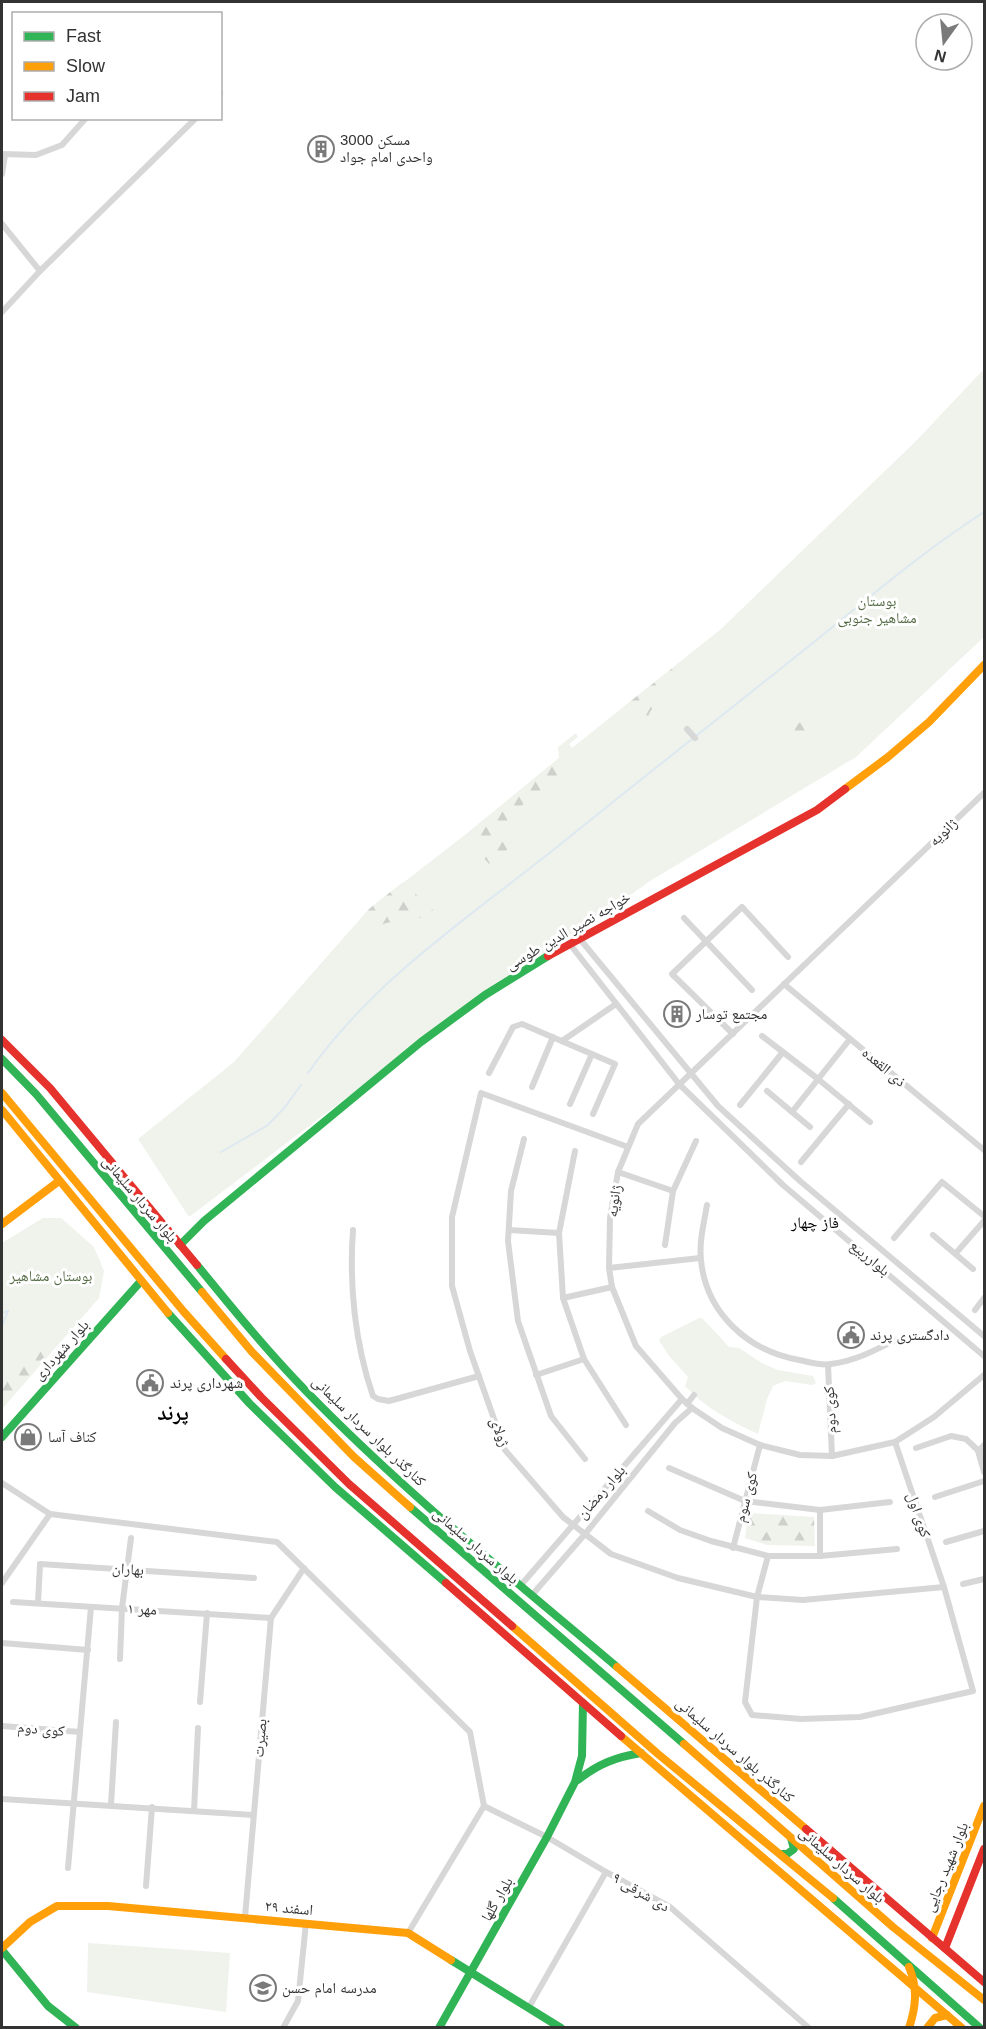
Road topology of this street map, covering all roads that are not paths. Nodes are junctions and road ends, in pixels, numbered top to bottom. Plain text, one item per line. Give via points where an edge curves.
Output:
1 (84, 120) edge
2 (194, 120) edge
3 (3, 155) edge
4 (2, 174) edge
5 (2, 224) edge
6 (40, 271) junction
7 (2, 312) edge
8 (984, 665) edge
9 (687, 729) dead end
10 (695, 738) dead end
11 (984, 793) edge
12 (684, 918) dead end
13 (579, 938) junction
14 (706, 941) junction
15 (569, 943) junction
16 (788, 957) dead end
17 (784, 984) junction
18 (752, 990) dead end
19 (616, 1004) junction
20 (733, 1034) junction
21 (762, 1036) dead end
22 (553, 1037) junction
23 (850, 1039) junction
24 (2, 1040) edge
25 (562, 1041) junction
26 (783, 1052) junction
27 (592, 1054) junction
28 (2, 1059) edge
29 (489, 1073) dead end
30 (691, 1073) junction
31 (818, 1079) junction
32 (679, 1084) junction
33 (532, 1087) dead end
34 (767, 1091) dead end
35 (2, 1092) edge
36 (570, 1104) dead end
37 (849, 1104) junction
38 (740, 1105) dead end
39 (2, 1110) edge
40 (792, 1112) junction
41 (593, 1114) dead end
42 (870, 1122) dead end
43 (810, 1127) dead end
44 (524, 1139) dead end
45 (696, 1141) dead end
46 (628, 1147) junction
47 (984, 1150) edge
48 (576, 1151) dead end
49 (801, 1162) dead end
50 (618, 1172) junction
51 (59, 1181) junction
52 (800, 1181) junction
53 (673, 1191) junction
54 (791, 1192) junction
55 (707, 1205) dead end
56 (984, 1216) edge
57 (984, 1221) edge
58 (93, 1223) junction
59 (2, 1224) edge
60 (353, 1230) dead end
61 (509, 1230) junction
62 (558, 1233) junction
63 (933, 1235) dead end
64 (121, 1237) junction
65 (894, 1238) dead end
66 (180, 1245) junction
67 (665, 1245) dead end
68 (956, 1253) junction
69 (700, 1258) junction
70 (609, 1268) junction
71 (973, 1269) dead end
72 (141, 1281) junction
73 (612, 1287) junction
74 (563, 1298) junction
75 (984, 1298) edge
76 (975, 1310) dead end
77 (984, 1336) edge
78 (895, 1340) dead end
79 (261, 1343) junction
80 (984, 1356) edge
81 (584, 1359) junction
82 (828, 1365) junction
83 (536, 1375) junction
84 (984, 1375) edge
85 (273, 1376) junction
86 (479, 1376) junction
87 (309, 1394) junction
88 (694, 1395) dead end
89 (687, 1403) junction
90 (626, 1425) dead end
91 (2, 1437) edge
92 (895, 1442) junction
93 (760, 1445) junction
94 (984, 1445) edge
95 (916, 1448) dead end
96 (978, 1451) junction
97 (832, 1456) junction
98 (984, 1456) edge
99 (585, 1459) dead end
100 (669, 1468) dead end
101 (984, 1472) edge
102 (984, 1481) edge
103 (2, 1483) edge
104 (935, 1497) dead end
105 (745, 1501) junction
106 (890, 1502) dead end
107 (820, 1510) junction
108 (648, 1511) dead end
109 (50, 1514) junction
110 (573, 1525) junction
111 (984, 1531) edge
112 (585, 1534) junction
113 (131, 1538) dead end
114 (946, 1542) dead end
115 (733, 1548) junction
116 (897, 1549) dead end
117 (768, 1556) junction
118 (820, 1556) junction
119 (304, 1568) junction
120 (128, 1569) junction
121 (254, 1578) dead end
122 (984, 1579) edge
123 (2, 1583) edge
124 (963, 1584) dead end
125 (521, 1585) junction
126 (944, 1587) junction
127 (532, 1595) junction
128 (757, 1598) junction
129 (13, 1602) dead end
130 (38, 1603) junction
131 (91, 1607) junction
132 (122, 1608) junction
133 (207, 1613) junction
134 (271, 1618) junction
135 (498, 1629) junction
136 (522, 1635) junction
137 (2, 1643) edge
138 (87, 1650) junction
139 (528, 1656) junction
140 (120, 1659) dead end
141 (200, 1702) dead end
142 (583, 1703) junction
143 (678, 1720) junction
144 (116, 1722) dead end
145 (2, 1726) edge
146 (198, 1728) dead end
147 (669, 1730) junction
148 (80, 1732) junction
149 (641, 1753) junction
150 (575, 1782) junction
151 (2, 1799) edge
152 (74, 1803) junction
153 (111, 1805) junction
154 (484, 1806) junction
155 (984, 1806) edge
156 (152, 1808) junction
157 (194, 1811) junction
158 (253, 1815) junction
159 (547, 1837) junction
160 (791, 1838) junction
161 (984, 1849) edge
162 (781, 1854) junction
163 (820, 1863) junction
164 (68, 1868) dead end
165 (959, 1871) junction
166 (606, 1872) junction
167 (804, 1874) junction
168 (973, 1879) junction
169 (146, 1886) dead end
170 (245, 1917) junction
171 (306, 1923) junction
172 (408, 1933) junction
173 (932, 1938) junction
174 (945, 1948) junction
175 (2, 1949) edge
176 (907, 1963) junction
177 (471, 1972) junction
178 (984, 1982) edge
179 (917, 1990) junction
180 (984, 2000) edge
181 (529, 2007) junction
182 (947, 2015) junction
183 (924, 2018) edge
184 (76, 2028) edge
185 (283, 2028) edge
186 (439, 2028) edge
187 (561, 2028) edge
188 (809, 2028) edge
189 (909, 2028) edge
190 (962, 2028) edge
191 (980, 2028) edge

1 - 3 street via 62,145 36,155
2 - 6 street
3 - 4 street
5 - 6 street
6 - 7 street
8 - 13 street, خواجه نصیر الدین طوسی via 929,722 816,810
9 - 10 street
11 - 17 street, ژانویه
12 - 14 street
13 - 15 street, خواجه نصیر الدین طوسی
13 - 30 street, بلوارربیع
14 - 16 street via 742,907
14 - 18 street
14 - 20 street via 672,974
15 - 19 street, بلوارربیع
15 - 66 street, خواجه نصیر الدین طوسی via 485,995 421,1042
17 - 20 street, ژانویه
17 - 23 street, ذی القعده
19 - 25 street
19 - 32 street, بلوارربیع
20 - 30 street, ژانویه
21 - 26 street
22 - 25 street
22 - 29 street via 522,1024 513,1027
22 - 33 street
23 - 31 street
23 - 47 street, ذی القعده
24 - 66 street, کنارگذر بلوار سردار سلیمانی via 50,1088
25 - 27 street
26 - 31 street
26 - 38 street
27 - 36 street
27 - 41 street via 615,1064
28 - 85 street, بلوار سردار سلیمانی via 36,1094
30 - 32 street, ژانویه
30 - 52 street, بلوارربیع via 718,1106
31 - 37 street
31 - 40 street
32 - 46 street, ژانویه via 638,1124
32 - 54 street, بلوارربیع
34 - 40 street
35 - 64 street, بلوار سردار سلیمانی
37 - 42 street
37 - 49 street
39 - 51 street
40 - 43 street
44 - 61 street via 511,1191
45 - 53 street
46 - 50 street, ژانویه
46 - 86 street, ژولای via 481,1093 452,1217 452,1286
48 - 62 street
50 - 53 street
50 - 70 street, ژانویه via 610,1218
51 - 58 street
51 - 59 street
52 - 54 street
52 - 77 street, بلوارربیع
53 - 67 street
54 - 80 street, بلوارربیع
55 - 69 street
56 - 65 street via 942,1182
57 - 68 street
58 - 64 street
58 - 72 street
60 - 86 street via 353,1300 373,1396 389,1401
61 - 62 street
61 - 83 street via 518,1321
62 - 74 street
63 - 68 street
64 - 136 street, بلوار سردار سلیمانی via 222,1355 301,1438
66 - 79 street, کنارگذر بلوار سردار سلیمانی
68 - 71 street
69 - 70 street
69 - 82 street via 718,1311 736,1331 780,1357
70 - 73 street, ژانویه
72 - 91 street, بلوار شهرداری
72 - 135 street via 296,1450
73 - 74 street
73 - 89 street, ژانویه via 636,1346
74 - 81 street
75 - 76 street
78 - 82 street via 868,1355
79 - 85 street
79 - 87 street, کنارگذر بلوار سردار سلیمانی
81 - 83 street
81 - 90 street
82 - 97 street, کوی دوم
83 - 99 street via 551,1416
84 - 92 street, ژانویه via 934,1417
85 - 87 street
85 - 147 street, بلوار سردار سلیمانی via 380,1481
86 - 110 street, ژولای via 505,1450
87 - 125 street, کنارگذر بلوار سردار سلیمانی via 403,1484
88 - 89 street
89 - 93 street, ژانویه via 722,1428
89 - 110 street, بلوار رمضان
89 - 112 street, بلوار رمضان
92 - 97 street, ژانویه
92 - 126 street, کوی اول
93 - 97 street, ژانویه via 800,1455
93 - 105 street, کوی سوم
94 - 96 street
95 - 96 street via 951,1436 966,1439
96 - 98 street
96 - 101 street
100 - 105 street
102 - 104 street
103 - 109 street
105 - 107 street
105 - 115 street, کوی سوم
106 - 107 street
107 - 118 street
108 - 115 street via 680,1530
109 - 119 street via 277,1542
109 - 123 street
110 - 112 street, ژولای
110 - 125 street, بلوار رمضان
111 - 114 street
112 - 127 street, بلوار رمضان
112 - 128 street, ژولای via 611,1554 678,1578
113 - 120 street
115 - 117 street
116 - 118 street
117 - 118 street
117 - 128 street
119 - 134 street, بصیرت
119 - 154 street via 470,1732
120 - 121 street, بهاران
120 - 130 street, بهاران via 40,1564
120 - 132 street
122 - 124 street
125 - 127 street, کنارگذر بلوار سردار سلیمانی
126 - 128 street, ژولای via 803,1600
126 - 128 street, کوی اول via 973,1691 860,1717 801,1719 752,1715 745,1702
127 - 143 street, کنارگذر بلوار سردار سلیمانی
129 - 130 street, مهر ۱
130 - 131 street, مهر ۱
131 - 132 street, مهر ۱
131 - 138 street
132 - 133 street, مهر ۱
132 - 140 street
133 - 134 street, مهر ۱
133 - 141 street
134 - 158 street, بصیرت
135 - 136 street
135 - 139 street
136 - 139 street
136 - 162 street, بلوار سردار سلیمانی via 658,1754
137 - 138 street
138 - 148 street
139 - 142 street
142 - 149 street
142 - 150 street, بلوار گلها via 584,1739
143 - 147 street
143 - 173 street, کنارگذر بلوار سردار سلیمانی
144 - 153 street
145 - 148 street, کوی دوم
146 - 157 street
147 - 160 street, بلوار سردار سلیمانی
148 - 152 street
149 - 150 street, بلوار گلها via 608,1759
149 - 179 street
150 - 159 street, بلوار گلها
151 - 152 street
152 - 153 street
152 - 164 street
153 - 156 street
154 - 159 street, ۹ دی شرقی
154 - 172 street
155 - 165 street, بلوار شهید رجایی
156 - 157 street
156 - 169 street
157 - 158 street
158 - 170 street, بصیرت
159 - 166 street, ۹ دی شرقی
159 - 177 street, بلوار گلها
160 - 162 street via 794,1849
160 - 163 street, بلوار سردار سلیمانی
161 - 168 street, بلوار شهید رجایی
162 - 167 street, بلوار سردار سلیمانی
163 - 167 street via 807,1863
163 - 180 street, بلوار سردار سلیمانی
165 - 168 street via 962,1877
165 - 173 street, بلوار شهید رجایی
166 - 181 street
166 - 188 street, ۹ دی شرقی via 670,1907
167 - 176 street, بلوار سردار سلیمانی
168 - 174 street, بلوار شهید رجایی
170 - 171 street, ۲۹ اسفند
170 - 175 street, ۲۹ اسفند via 57,1906 30,1922
171 - 172 street, ۲۹ اسفند
171 - 185 street via 298,2001
172 - 177 street, ۲۹ اسفند
173 - 174 street, کنارگذر بلوار سردار سلیمانی
174 - 178 street, کنارگذر بلوار سردار سلیمانی
175 - 184 street via 48,2006
176 - 179 street
176 - 191 street, بلوار سردار سلیمانی
177 - 181 street, ۲۹ اسفند
177 - 186 street, بلوار گلها
179 - 182 street
179 - 183 street
181 - 187 street, ۲۹ اسفند
182 - 183 street
182 - 190 street
183 - 189 street

